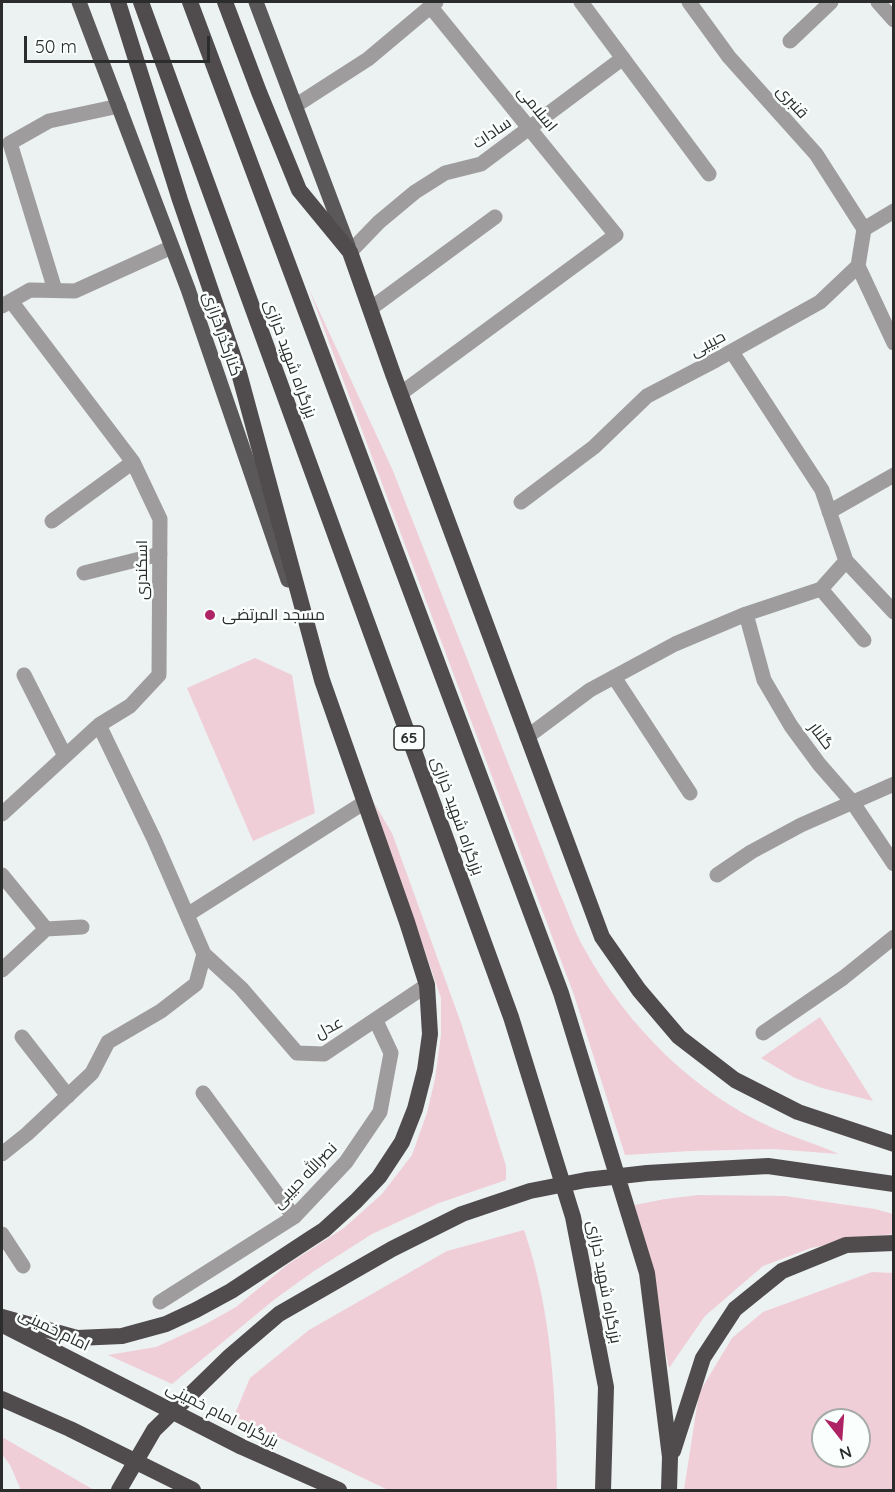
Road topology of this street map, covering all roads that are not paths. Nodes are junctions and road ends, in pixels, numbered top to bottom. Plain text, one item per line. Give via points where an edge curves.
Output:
1 (79, 2) edge
2 (118, 2) edge
3 (141, 2) edge
4 (190, 2) edge
5 (225, 2) edge
6 (256, 2) edge
7 (581, 2) edge
8 (689, 2) edge
9 (831, 2) edge
10 (878, 2) edge
11 (433, 4) edge
12 (894, 20) edge
13 (789, 41) dead end
14 (623, 58) junction
15 (119, 106) junction
16 (295, 106) junction
17 (530, 129) junction
18 (709, 174) dead end
19 (894, 211) edge
20 (495, 217) dead end
21 (864, 229) junction
22 (172, 248) junction
23 (350, 252) junction
24 (858, 266) junction
25 (55, 290) junction
26 (6, 304) edge
27 (370, 309) junction
28 (894, 343) edge
29 (732, 352) junction
30 (400, 394) junction
31 (133, 462) junction
32 (894, 475) edge
33 (521, 502) dead end
34 (829, 512) junction
35 (52, 520) dead end
36 (160, 554) junction
37 (846, 561) junction
38 (84, 573) dead end
39 (821, 589) junction
40 (894, 612) edge
41 (746, 614) junction
42 (864, 640) dead end
43 (24, 675) dead end
44 (614, 677) junction
45 (322, 680) junction
46 (99, 725) junction
47 (527, 737) junction
48 (65, 756) junction
49 (894, 784) edge
50 (690, 793) dead end
51 (364, 802) junction
52 (853, 803) junction
53 (2, 814) edge
54 (894, 864) edge
55 (2, 875) edge
56 (717, 875) dead end
57 (187, 915) junction
58 (82, 927) dead end
59 (46, 929) junction
60 (894, 937) edge
61 (204, 954) junction
62 (2, 970) edge
63 (427, 985) junction
64 (376, 1021) junction
65 (763, 1034) dead end
66 (22, 1037) dead end
67 (203, 1093) dead end
68 (68, 1096) junction
69 (894, 1144) edge
70 (2, 1154) edge
71 (894, 1184) edge
72 (294, 1217) junction
73 (2, 1234) edge
74 (894, 1243) edge
75 (23, 1266) dead end
76 (160, 1302) dead end
77 (2, 1317) edge
78 (2, 1324) edge
79 (91, 1368) joint
80 (2, 1399) edge
81 (670, 1457) junction
82 (119, 1491) edge
83 (193, 1491) edge
84 (339, 1491) edge
85 (603, 1491) edge
86 (669, 1491) edge

1 - 15 main road, کنارگذر خرازی
2 - 45 highway via 239,373
3 - 85 highway, بزرگراه شهید خرازی / 65 via 515,1028 573,1217 606,1387
4 - 81 highway, بزرگراه شهید خرازی via 561,993 647,1273
5 - 23 highway via 299,190
6 - 16 main road
7 - 14 street
8 - 21 street, قنبری via 729,57 816,154
9 - 13 street
10 - 12 street
11 - 16 street via 368,58
11 - 17 street, اسلامی
14 - 17 street, سادات
14 - 18 street
15 - 22 main road, کنارگذر خرازی
15 - 25 street via 49,121 10,143
16 - 23 main road
17 - 23 street, سادات via 481,164 445,173 415,192
17 - 30 street, اسلامی via 616,235
19 - 21 street
20 - 27 street
21 - 24 street
22 - 25 street via 75,291
22 - 45 main road, کنارگذر خرازی
23 - 27 highway
24 - 28 street
24 - 29 street, حبیبی via 820,302
25 - 26 street via 30,290
26 - 31 street, اسکندری
27 - 30 highway
29 - 33 street, حبیبی via 647,396 594,447
29 - 34 street via 822,490
30 - 47 highway
31 - 35 street
31 - 36 street, اسکندری via 160,519
32 - 34 street
34 - 37 street
36 - 38 street
36 - 46 street, اسکندری via 159,675 130,706
37 - 39 street
37 - 40 street
39 - 41 street
39 - 42 street
41 - 44 street via 675,644
41 - 52 street, گلنار via 764,680 791,726
43 - 48 street
44 - 47 street
44 - 50 street
45 - 51 highway
46 - 48 street, اسکندری
46 - 57 street
47 - 69 highway via 602,937 639,990 679,1037 735,1080 798,1112
48 - 53 street, اسکندری
49 - 52 street
51 - 57 street
51 - 63 highway
52 - 54 street, گلنار
52 - 56 street via 801,825
55 - 59 street
57 - 61 street
58 - 59 street
59 - 62 street
60 - 65 street
61 - 64 street, عدل via 241,988 297,1053 324,1054
61 - 68 street via 196,984 161,1011 108,1042 92,1073
63 - 64 street, عدل
63 - 77 highway via 430,1034 425,1070 402,1142 379,1177 324,1230 205,1305 166,1324 122,1336 77,1338
64 - 72 street, نصرالله حبیبی via 391,1053 380,1112 346,1162
66 - 68 street
67 - 72 street
68 - 70 street
71 - 82 highway via 768,1166 647,1173 530,1191 452,1219 279,1314 154,1430
72 - 76 street, نصرالله حبیبی
73 - 75 street
74 - 81 highway via 846,1245 782,1271 735,1309 703,1358
78 - 79 highway, امام خمینی
79 - 84 highway, بزرگراه امام خمینی via 242,1447
80 - 83 highway
81 - 86 highway

